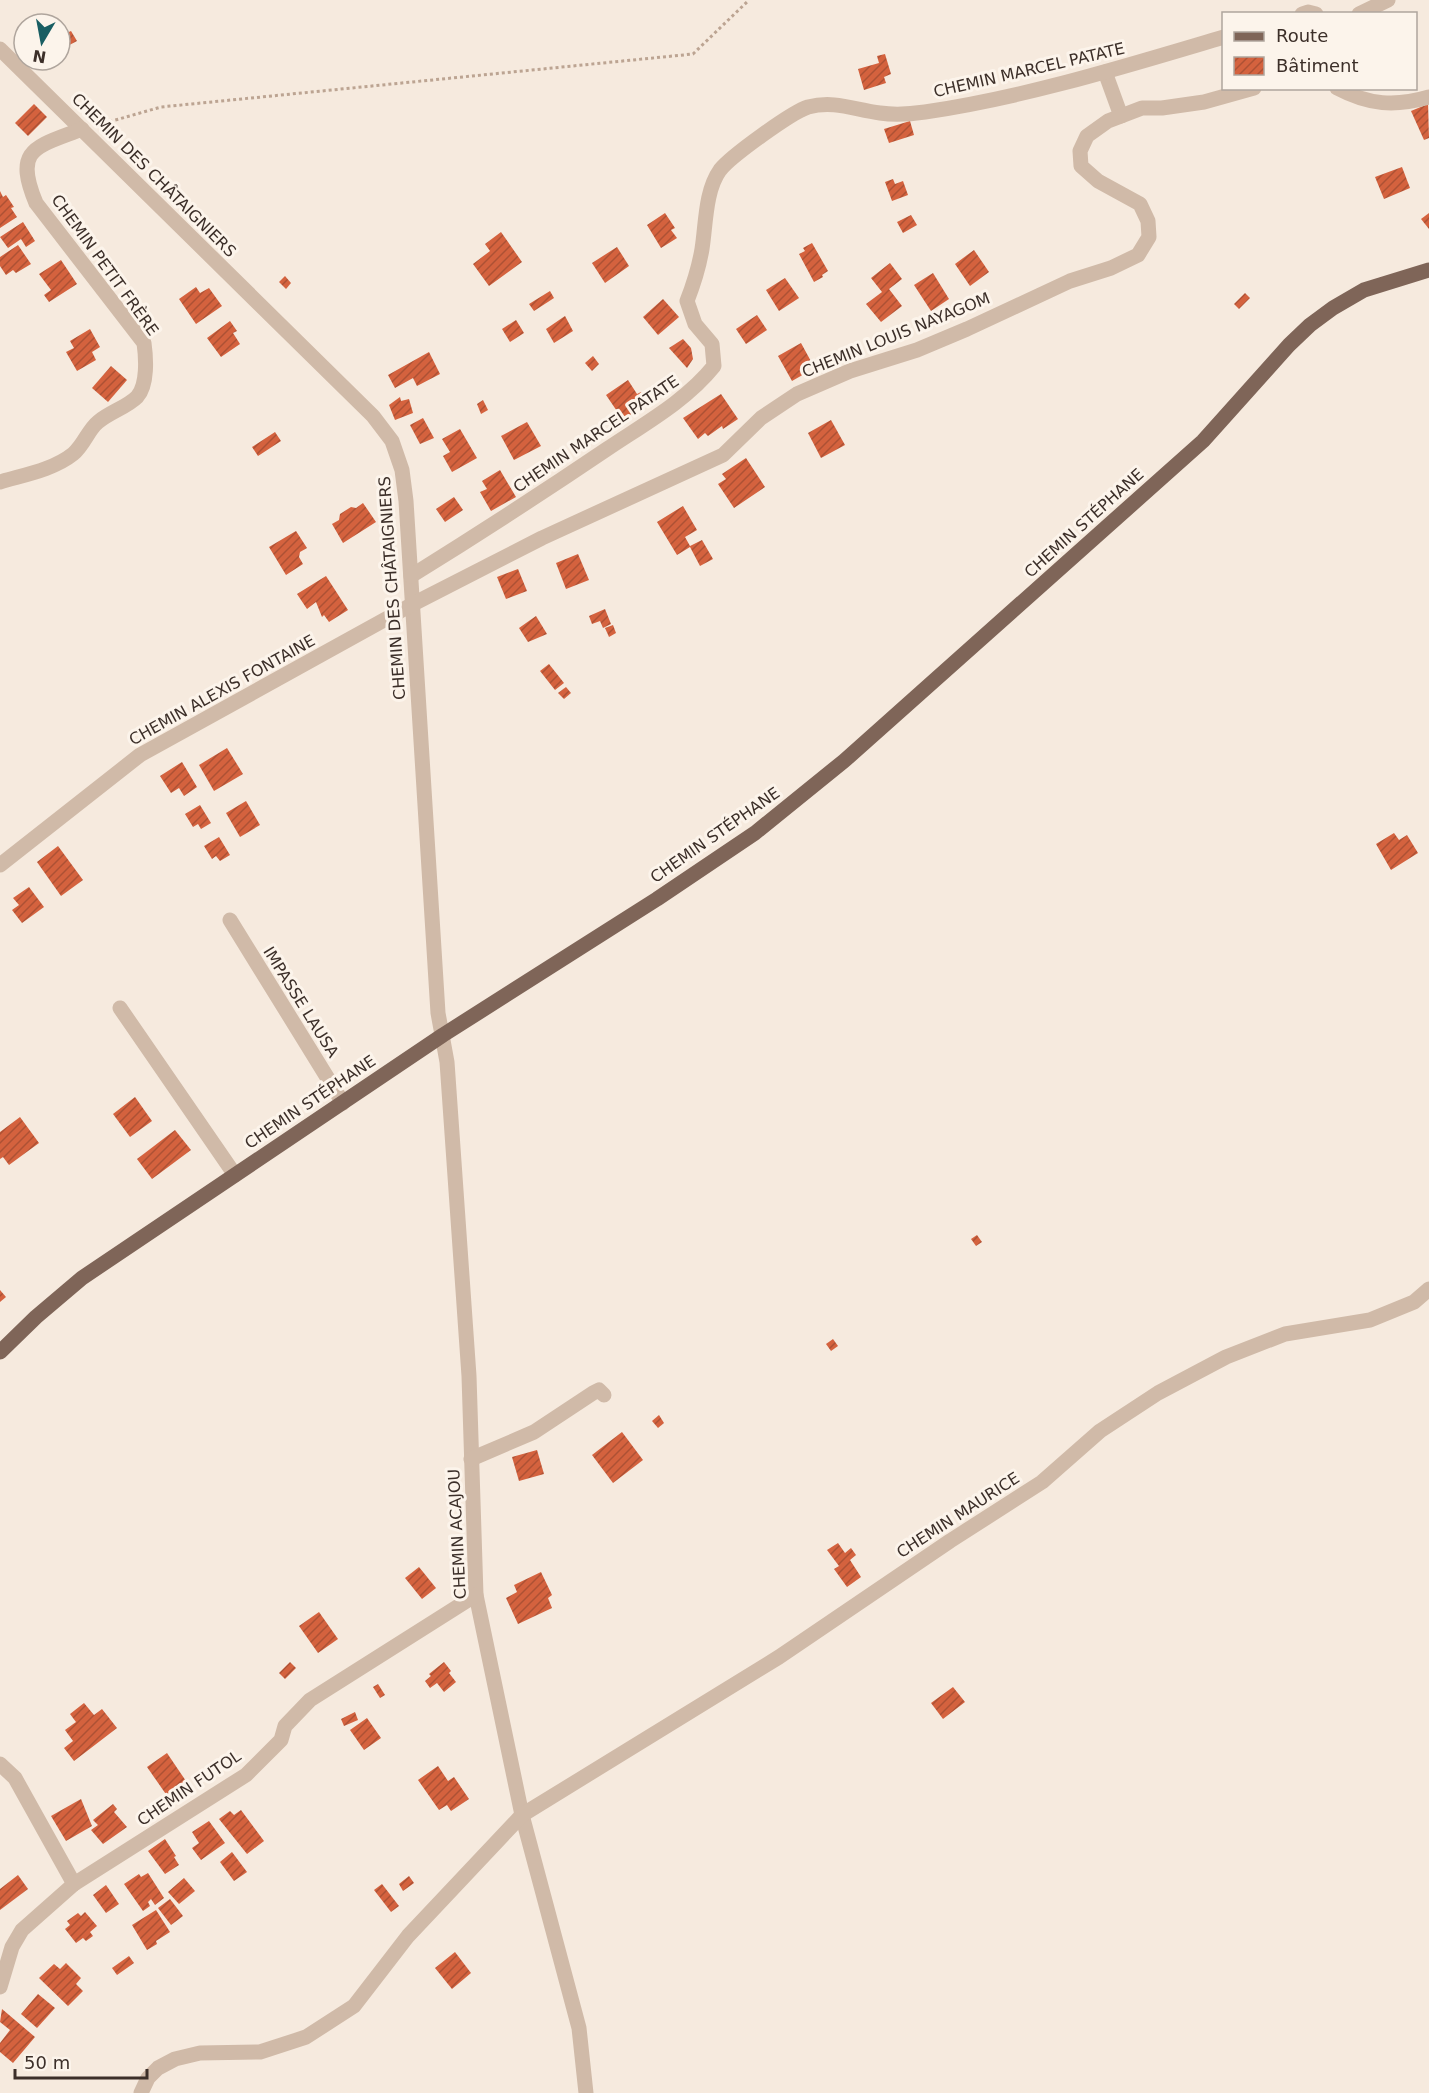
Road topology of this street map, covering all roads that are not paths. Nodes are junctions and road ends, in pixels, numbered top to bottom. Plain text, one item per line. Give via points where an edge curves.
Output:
1 (1388, 0) edge
2 (1363, 12) edge
3 (1222, 38) edge
4 (0, 49) edge
5 (1106, 72) junction
6 (1247, 90) edge
7 (1341, 90) edge
8 (1429, 97) edge
9 (1121, 116) junction
10 (82, 129) junction
11 (1429, 270) edge
12 (0, 482) edge
13 (411, 576) junction
14 (413, 604) junction
15 (0, 865) edge
16 (230, 920) dead end
17 (120, 1008) dead end
18 (443, 1035) junction
19 (343, 1103) junction
20 (234, 1175) junction
21 (1429, 1289) edge
22 (0, 1352) edge
23 (604, 1395) dead end
24 (471, 1459) junction
25 (476, 1595) junction
26 (0, 1764) edge
27 (522, 1815) junction
28 (74, 1884) junction
29 (0, 1987) edge
30 (141, 2093) edge
31 (586, 2093) edge

1 - 2 street
3 - 5 street, CHEMIN MARCEL PATATE
4 - 10 street, CHEMIN DES CHÂTAIGNIERS
5 - 9 street
5 - 13 street, CHEMIN MARCEL PATATE via 922,113 880,113 844,105 808,107 772,128 720,171 707,202 696,278 687,301 695,324 712,344 714,366 699,385 536,497
6 - 9 street, CHEMIN LOUIS NAYAGOM via 1204,102 1142,108
7 - 8 street via 1357,99 1393,104
9 - 14 street, CHEMIN LOUIS NAYAGOM via 1087,136 1080,151 1081,166 1098,181 1140,204 1148,221 1149,237 1138,255 927,345 849,371 798,394 761,418 723,455 542,538
10 - 12 street, CHEMIN PETIT FRÈRE via 38,146 26,164 28,183 36,203 144,343 144,380 138,396 97,423 72,455
10 - 13 street, CHEMIN DES CHÂTAIGNIERS via 373,416 392,441 403,480
11 - 18 main road, CHEMIN STÉPHANE via 1364,290 1310,325 1203,441 844,761 755,833
13 - 14 street, CHEMIN DES CHÂTAIGNIERS
14 - 15 street, CHEMIN ALEXIS FONTAINE via 140,755
14 - 18 street, CHEMIN DES CHÂTAIGNIERS via 438,1013
16 - 19 street, IMPASSE LAUSA
17 - 20 street
18 - 19 main road, CHEMIN STÉPHANE
18 - 24 street, CHEMIN ACAJOU via 468,1365
19 - 20 main road, CHEMIN STÉPHANE
20 - 22 main road, CHEMIN STÉPHANE via 82,1278
21 - 27 street, CHEMIN MAURICE via 1414,1302 1370,1320 1285,1334 1226,1357 1158,1392 1100,1431 1042,1482 779,1657
23 - 24 street via 599,1390 534,1432
24 - 25 street, CHEMIN ACAJOU
25 - 27 street, CHEMIN ACAJOU
25 - 28 street, CHEMIN FUTOL via 310,1700 285,1726 281,1740 246,1775
26 - 28 street via 15,1778
27 - 30 street, CHEMIN MAURICE via 408,1936 354,2006 306,2037 260,2052 175,2059 148,2078
27 - 31 street, CHEMIN ACAJOU via 579,2028
28 - 29 street, CHEMIN FUTOL via 22,1930 12,1947

